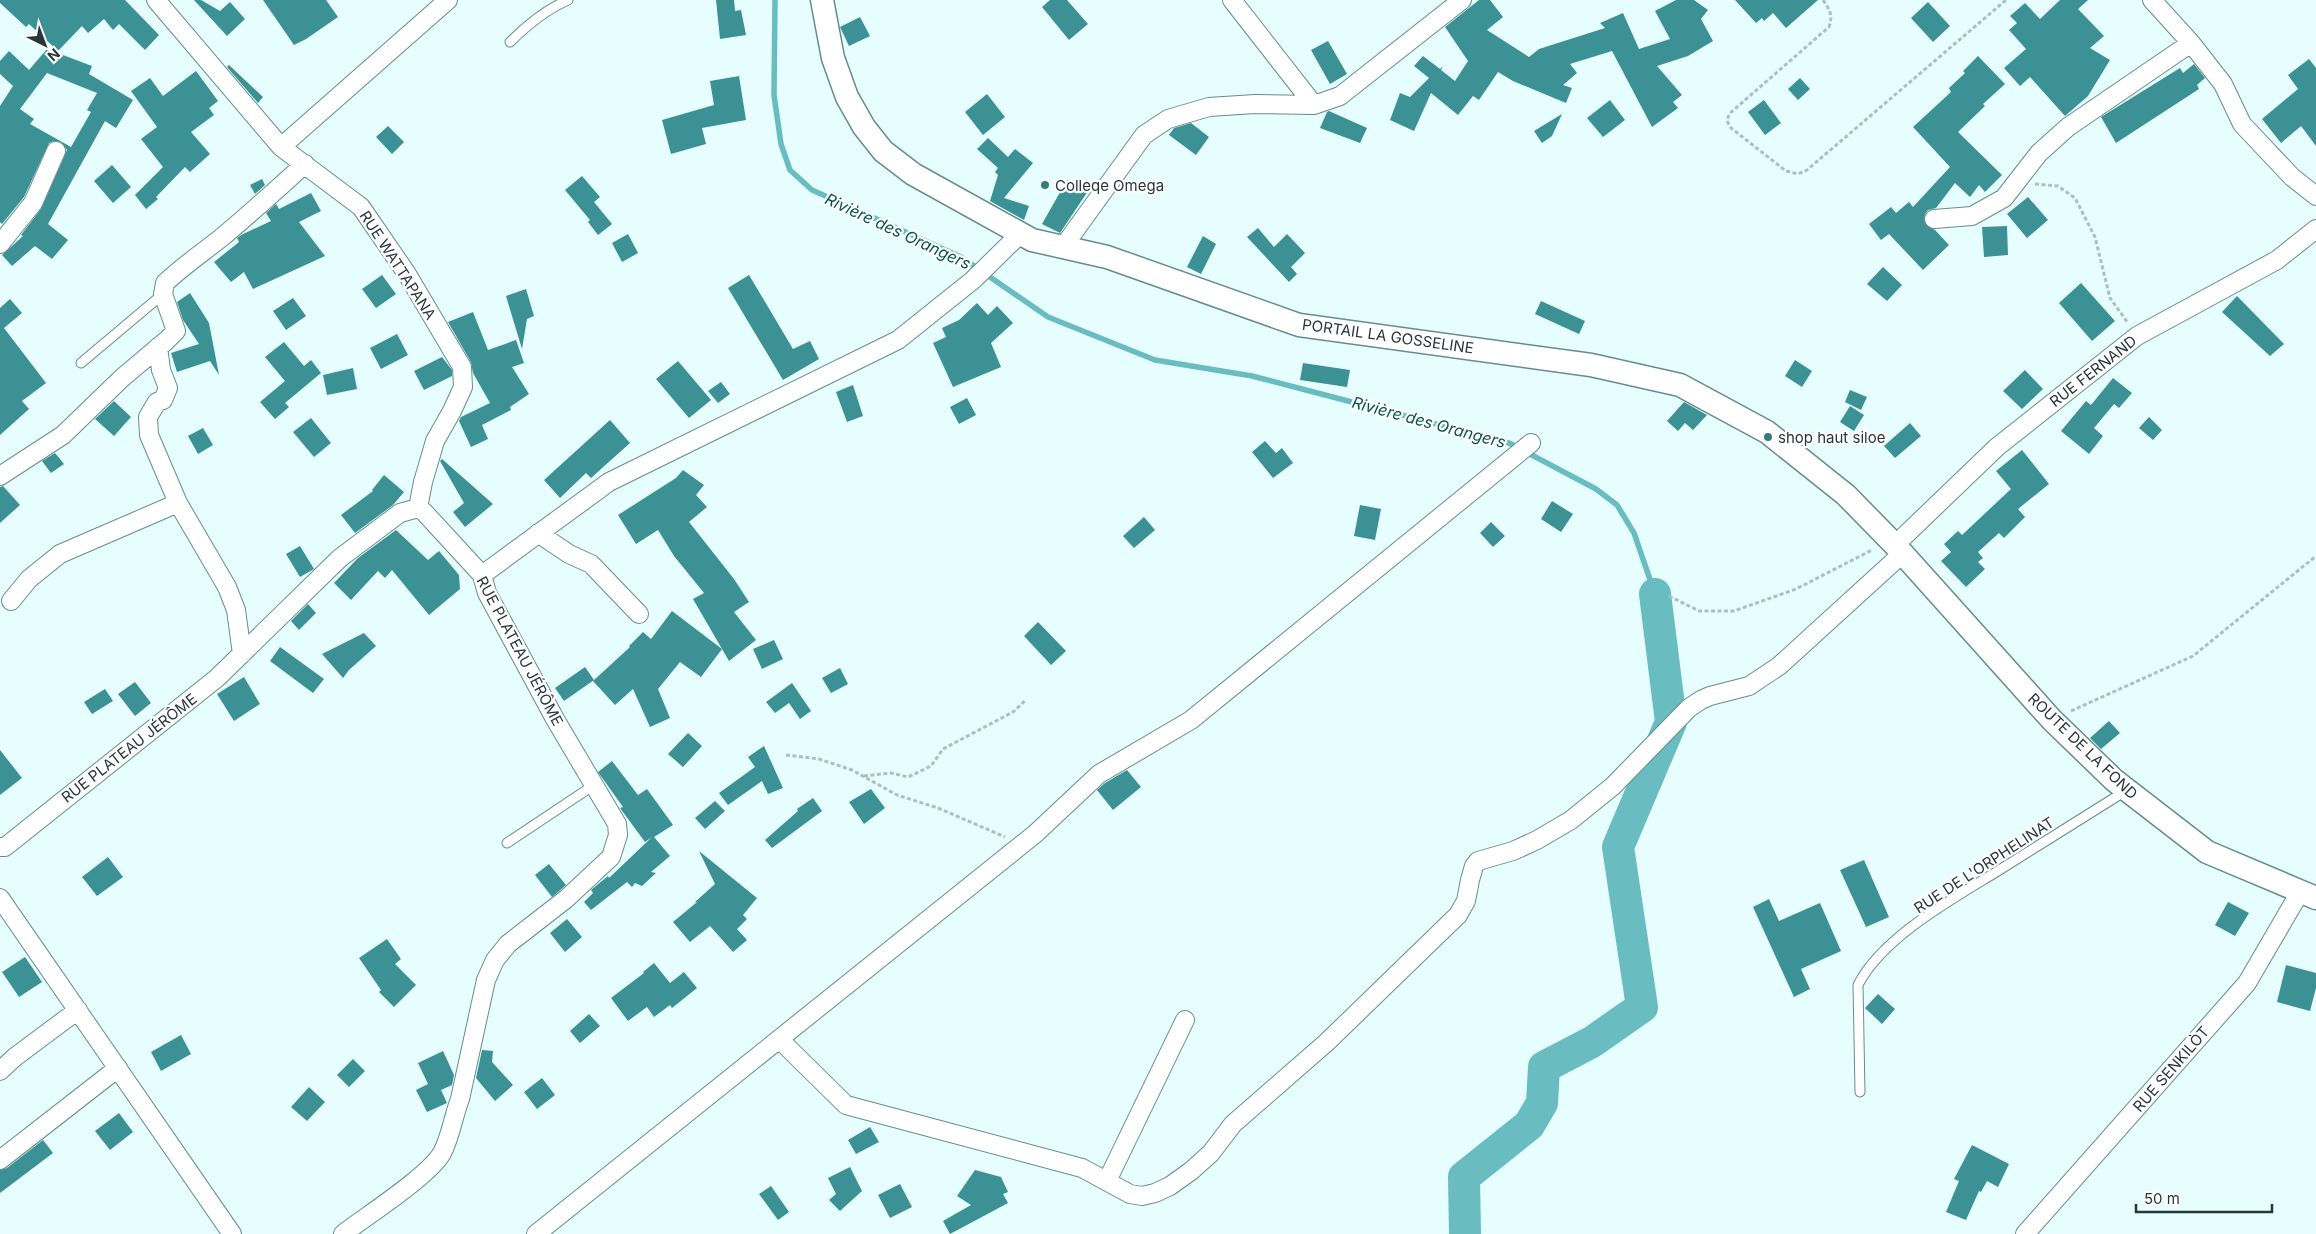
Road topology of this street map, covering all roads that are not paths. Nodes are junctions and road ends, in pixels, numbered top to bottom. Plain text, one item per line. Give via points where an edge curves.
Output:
1 (448, 0) edge
2 (568, 0) edge
3 (822, 0) edge
4 (1232, 0) edge
5 (1462, 0) edge
6 (2152, 0) edge
7 (163, 2) edge
8 (510, 42) dead end
9 (2191, 43) junction
10 (1314, 105) junction
11 (280, 147) junction
12 (56, 151) dead end
13 (305, 164) junction
14 (2316, 196) edge
15 (1934, 219) dead end
16 (2316, 229) edge
17 (1020, 234) junction
18 (0, 244) edge
19 (1063, 247) junction
20 (164, 294) junction
21 (158, 347) junction
22 (81, 363) dead end
23 (1531, 443) dead end
24 (0, 476) edge
25 (178, 503) junction
26 (418, 508) junction
27 (538, 533) junction
28 (1902, 555) junction
29 (482, 575) junction
30 (11, 601) dead end
31 (640, 614) dead end
32 (242, 654) junction
33 (594, 785) junction
34 (2127, 790) junction
35 (507, 843) dead end
36 (0, 848) edge
37 (2308, 895) edge
38 (0, 898) edge
39 (78, 1010) junction
40 (1185, 1020) dead end
41 (779, 1039) junction
42 (118, 1068) junction
43 (0, 1071) edge
44 (1860, 1092) dead end
45 (0, 1160) edge
46 (1107, 1182) junction
47 (232, 1234) edge
48 (342, 1234) edge
49 (536, 1234) edge
50 (2025, 1234) edge

1 - 11 street
2 - 8 lane via 530,23
3 - 17 street, PORTAIL LA GOSSELINE via 833,58 847,97 883,152 913,174
4 - 10 street
5 - 10 street via 1340,96
6 - 9 street
7 - 11 street, RUE WATTAPANA
9 - 14 street via 2223,84 2242,124 2292,177
9 - 15 street via 2068,127 2039,153 2004,198 1972,216
10 - 19 street via 1209,106 1168,119 1144,134
11 - 13 street, RUE WATTAPANA
12 - 18 street via 33,203
13 - 20 street via 222,237 183,266 165,283
13 - 26 street, RUE WATTAPANA via 361,207 407,274 462,366 463,387 435,441
16 - 28 street, RUE FERNAND via 2277,260 2137,336 1997,447
17 - 19 street, PORTAIL LA GOSSELINE
17 - 27 street via 973,280 898,340 609,482
19 - 28 street, PORTAIL LA GOSSELINE via 1107,257 1299,325 1591,365 1680,385 1767,432 1846,495
20 - 21 street via 176,331
20 - 22 lane
21 - 24 street via 63,435
21 - 25 street via 161,370 168,388 163,400 152,408 148,428
23 - 41 street via 1191,720 1099,774 1035,834
25 - 30 street via 60,554 29,579
25 - 32 street via 227,587 236,610
26 - 29 street, RUE PLATEAU JÉRÔME
26 - 32 street, RUE PLATEAU JÉRÔME via 400,513 340,558
27 - 29 street
27 - 31 street via 591,564
28 - 34 street, ROUTE DE LA FOND via 2052,720
28 - 46 street, RUE FERNAND via 1779,666 1749,686 1710,696 1689,708 1613,786 1571,820 1538,840 1478,861 1466,901 1458,915 1327,1042 1233,1124 1211,1153 1191,1171 1170,1186 1142,1196 1130,1194
29 - 33 street, RUE PLATEAU JÉRÔME via 492,601
32 - 36 street, RUE PLATEAU JÉRÔME via 217,678
33 - 35 lane
33 - 48 street, RUE PLATEAU JÉRÔME via 617,824 618,835 611,857 566,899 508,944 495,960 486,980 450,1136 441,1155 428,1169
34 - 37 street, ROUTE DE LA FOND via 2207,852
34 - 44 lane, RUE DE L'ORPHELINAT via 1932,912 1880,955 1858,985
37 - 50 street, RUE SENKILÒT via 2247,983
38 - 39 street
39 - 42 street
39 - 43 street
40 - 46 street
41 - 46 street via 846,1105 1082,1168
41 - 49 street
42 - 45 street
42 - 47 street

